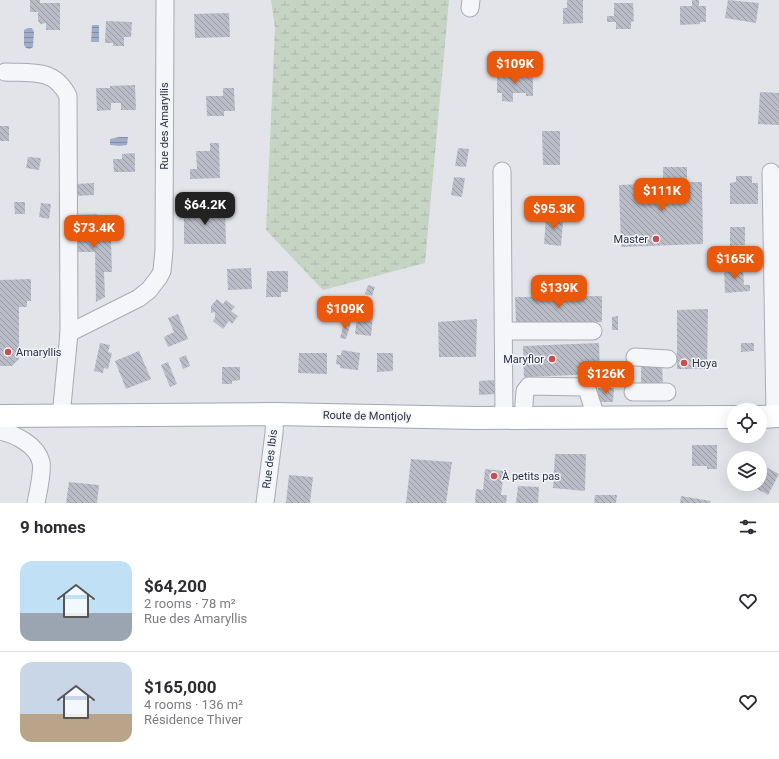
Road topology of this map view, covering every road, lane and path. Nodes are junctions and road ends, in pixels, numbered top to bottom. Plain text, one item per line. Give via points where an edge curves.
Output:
1 (165, 0) edge
2 (5, 72) dead end
3 (502, 170) dead end
4 (771, 172) dead end
5 (504, 331) junction
6 (593, 331) dead end
7 (70, 333) junction
8 (635, 357) dead end
9 (668, 360) dead end
10 (633, 392) dead end
11 (667, 392) dead end
12 (275, 414) junction
13 (0, 416) edge
14 (63, 416) junction
15 (771, 416) edge
16 (514, 417) junction
17 (596, 417) junction
18 (727, 417) edge
19 (0, 431) edge
20 (36, 503) edge
21 (265, 503) edge

1 - 7 street, Rue des Amaryllis via 162,271 155,284 139,298
2 - 7 street via 48,75 59,82 68,96
3 - 5 street
4 - 15 street
5 - 6 street
5 - 16 street
7 - 14 street
8 - 9 street
10 - 11 street
12 - 14 main road, Route de Montjoly
12 - 16 main road, Route de Montjoly
12 - 21 street, Rue des Ibis
13 - 14 main road, Route de Montjoly
16 - 17 main road, Route de Montjoly
16 - 17 street via 529,386 536,386 585,387
17 - 18 main road, Route de Montjoly
19 - 20 street via 21,438 39,457 41,464

